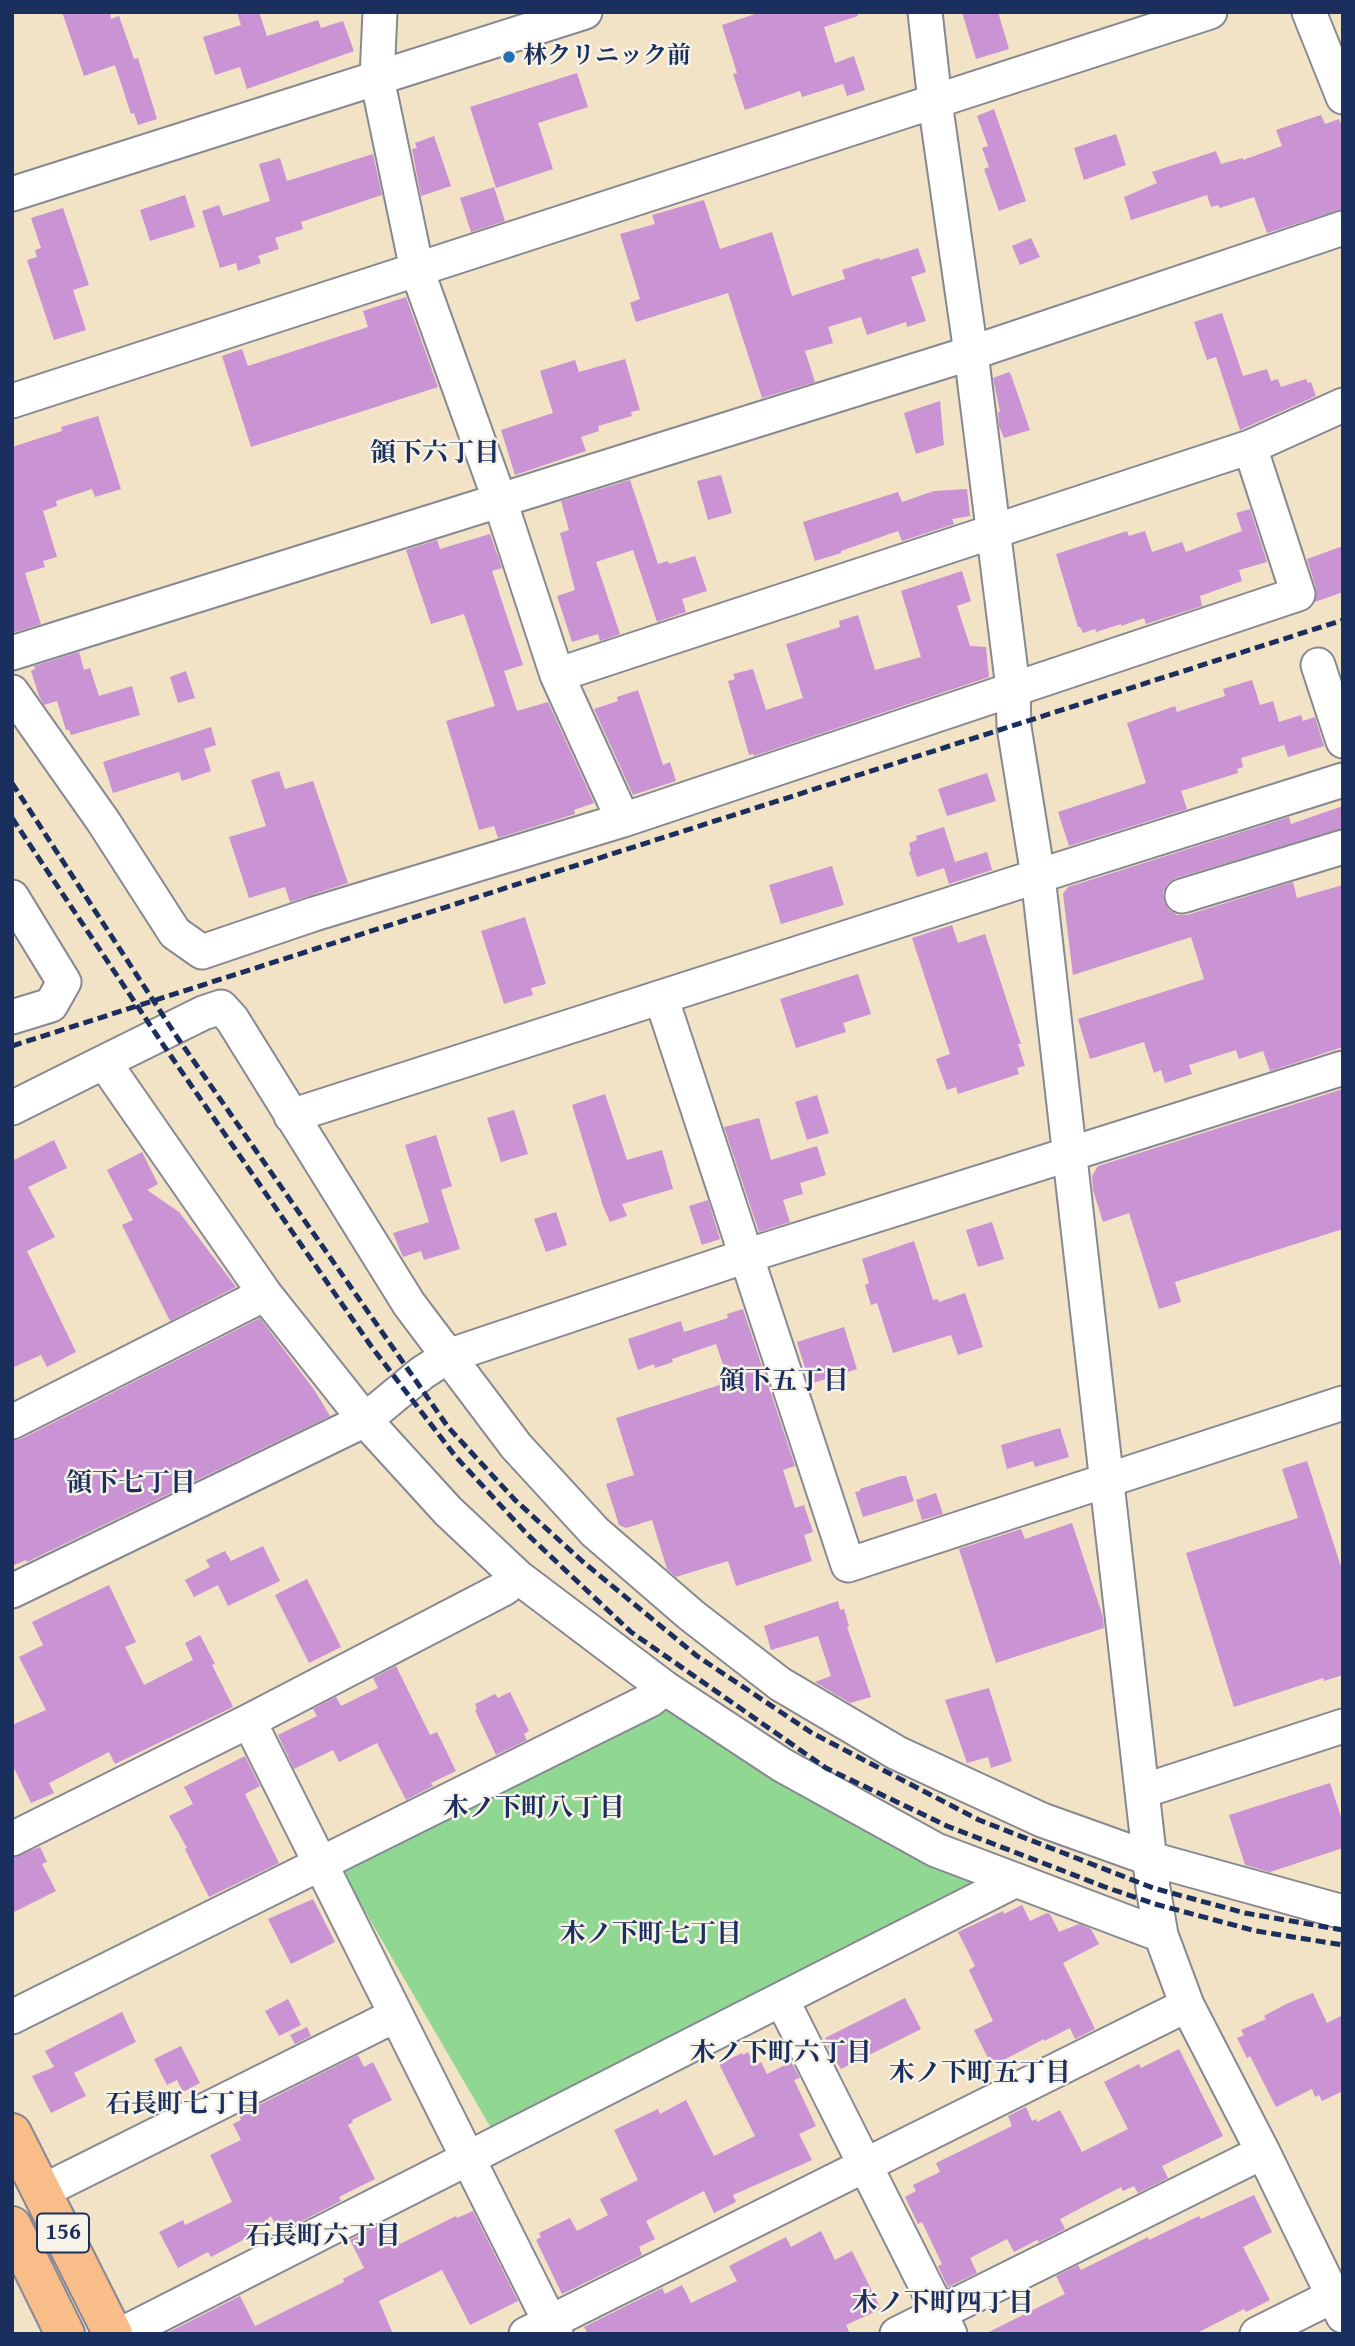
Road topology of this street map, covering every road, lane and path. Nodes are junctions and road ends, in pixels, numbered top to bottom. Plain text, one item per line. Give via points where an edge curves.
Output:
1 (380, 12) edge
2 (584, 12) edge
3 (926, 12) edge
4 (1210, 12) edge
5 (1309, 12) edge
6 (377, 78) junction
7 (1343, 97) edge
8 (934, 102) junction
9 (12, 194) edge
10 (1343, 228) edge
11 (417, 270) junction
12 (971, 353) junction
13 (12, 401) edge
14 (1343, 404) edge
15 (1250, 447) junction
16 (500, 501) junction
17 (993, 531) junction
18 (12, 653) edge
19 (1318, 665) dead end
20 (557, 675) junction
21 (1013, 688) junction
22 (12, 692) edge
23 (1343, 741) edge
24 (1343, 780) edge
25 (622, 820) junction
26 (1343, 847) edge
27 (1038, 876) junction
28 (1182, 896) dead end
29 (12, 897) edge
30 (660, 997) junction
31 (12, 1017) edge
32 (104, 1062) junction
33 (1343, 1068) edge
34 (12, 1108) edge
35 (291, 1116) junction
36 (1070, 1155) junction
37 (746, 1256) junction
38 (265, 1294) junction
39 (448, 1356) junction
40 (1343, 1403) edge
41 (365, 1420) junction
42 (12, 1422) edge
43 (1108, 1480) junction
44 (518, 1577) junction
45 (12, 1591) edge
46 (665, 1688) junction
47 (249, 1721) junction
48 (1343, 1726) edge
49 (1143, 1791) junction
50 (12, 1839) edge
51 (1151, 1859) junction
52 (321, 1864) junction
53 (1014, 1881) junction
54 (1343, 1912) edge
55 (1161, 1935) junction
56 (782, 2000) junction
57 (1187, 2005) junction
58 (396, 2015) junction
59 (12, 2017) edge
60 (12, 2133) edge
61 (1263, 2152) junction
62 (468, 2158) junction
63 (865, 2165) junction
64 (43, 2192) junction
65 (12, 2226) edge
66 (1340, 2301) edge
67 (945, 2323) edge
68 (544, 2330) edge
69 (65, 2334) edge
70 (113, 2334) edge
71 (121, 2334) edge
72 (897, 2334) edge
73 (1257, 2334) edge

1 - 6 street
2 - 6 street
3 - 8 street
4 - 8 street
5 - 7 street
6 - 9 street
6 - 11 street
8 - 11 street
8 - 12 street
10 - 12 street
11 - 13 street
11 - 16 street
12 - 16 street
12 - 17 street
14 - 15 street
15 - 17 street
15 - 21 street via 1298,594
16 - 18 street
16 - 20 street
17 - 20 street
17 - 21 street
19 - 23 street
20 - 25 street
21 - 25 street
21 - 27 street via 1014,727
22 - 25 street via 175,933 202,952
24 - 27 street
26 - 28 street
27 - 30 street
27 - 36 street
29 - 31 street via 64,982 51,1005
30 - 35 street
30 - 37 street
32 - 34 street
32 - 35 street via 221,1007
32 - 38 street
33 - 36 street
35 - 39 street via 409,1304
36 - 37 street
36 - 43 street
37 - 39 street
37 - 43 street via 848,1565
38 - 41 street
38 - 42 street
39 - 41 street
39 - 51 street via 516,1446 596,1532 780,1684 909,1758 1042,1820
40 - 43 street
41 - 44 street via 448,1511
41 - 45 street
43 - 49 street
44 - 46 street
44 - 47 street via 505,1588
46 - 52 street via 650,1700
46 - 53 street via 782,1765 924,1844
47 - 50 street
47 - 52 street
48 - 49 street
49 - 51 street
51 - 54 street
51 - 55 street
52 - 58 street
52 - 59 street
53 - 55 street
53 - 56 street
55 - 57 street
56 - 62 street
56 - 63 street
57 - 61 street
57 - 63 street
58 - 62 street
58 - 64 street
60 - 64 highway, 156
61 - 66 street
61 - 67 street
62 - 68 street
62 - 71 street
63 - 67 street
63 - 68 street
64 - 70 highway, 156
65 - 69 highway, 156
66 - 73 street
67 - 72 street

